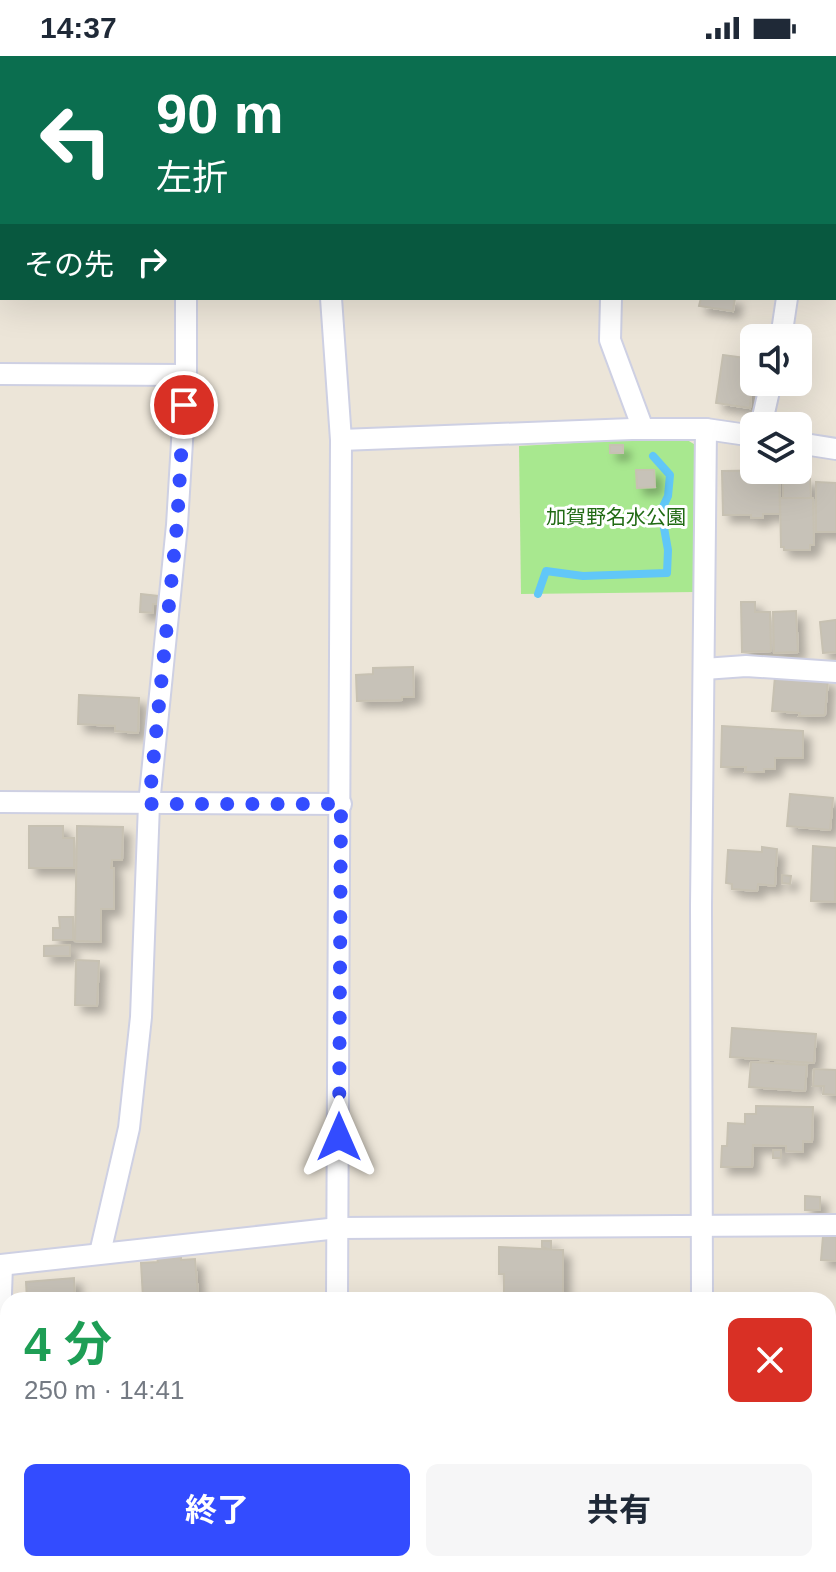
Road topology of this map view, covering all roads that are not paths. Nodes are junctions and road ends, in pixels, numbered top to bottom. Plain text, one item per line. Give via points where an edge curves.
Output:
1 (186, 300) edge
2 (331, 300) edge
3 (611, 300) edge
4 (787, 300) edge
5 (783, 324) edge
6 (0, 374) edge
7 (186, 375) junction
8 (643, 429) junction
9 (706, 429) junction
10 (740, 434) edge
11 (341, 440) junction
12 (812, 445) edge
13 (836, 449) edge
14 (704, 669) junction
15 (836, 672) edge
16 (0, 802) edge
17 (149, 804) junction
18 (341, 804) junction
19 (703, 1225) junction
20 (836, 1225) edge
21 (338, 1228) junction
22 (100, 1253) junction
23 (1, 1265) edge
24 (1, 1292) edge
25 (337, 1292) edge
26 (702, 1292) edge

1 - 7 street
2 - 11 street
3 - 8 street via 610,340
4 - 5 street
6 - 7 street
7 - 17 street
8 - 9 street
8 - 11 street
9 - 10 street
9 - 14 street
11 - 18 street
12 - 13 street
14 - 15 street
14 - 19 street
16 - 17 street
17 - 18 street
17 - 22 street via 141,1017 129,1128
18 - 21 street
19 - 20 street
19 - 21 street
19 - 26 street
21 - 22 street
21 - 25 street
22 - 23 street
23 - 24 street

